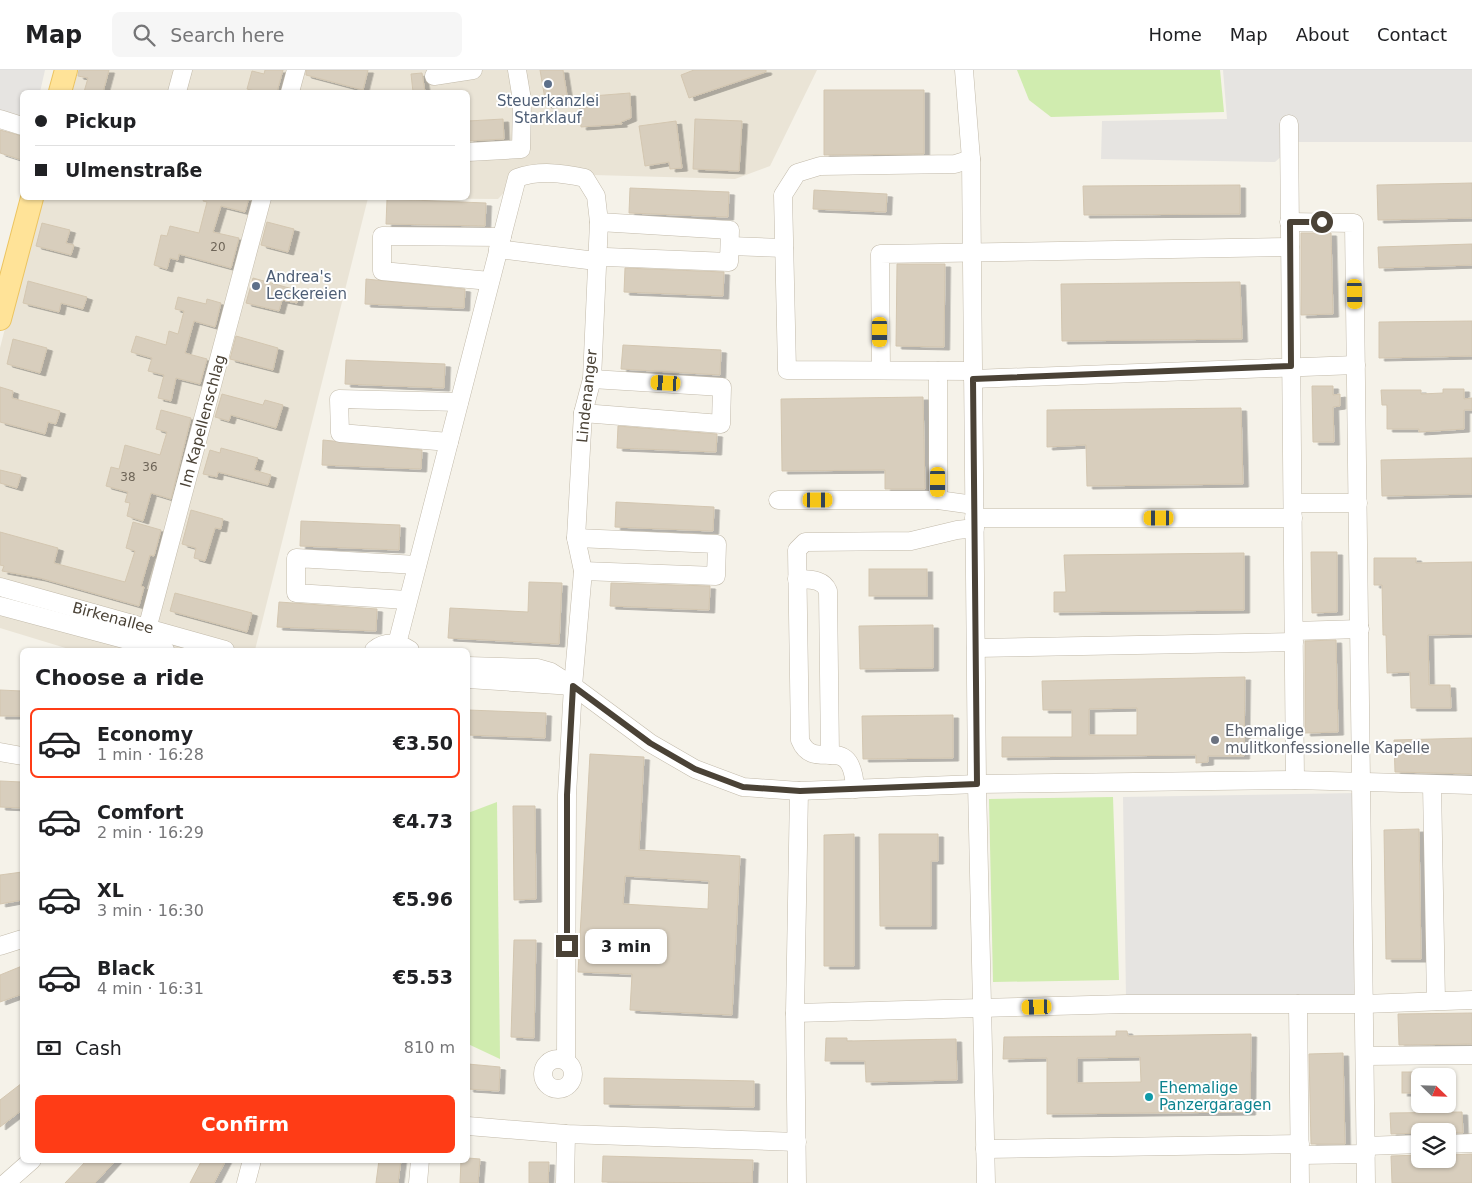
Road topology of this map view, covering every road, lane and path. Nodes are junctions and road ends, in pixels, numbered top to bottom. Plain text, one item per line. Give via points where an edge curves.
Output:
1 (66, 70) edge
2 (183, 70) edge
3 (296, 70) edge
4 (473, 70) edge
5 (517, 70) edge
6 (964, 70) edge
7 (434, 76) dead end
8 (61, 90) edge
9 (178, 90) edge
10 (291, 90) edge
11 (0, 119) edge
12 (1289, 124) dead end
13 (20, 125) edge
14 (470, 152) edge
15 (971, 159) junction
16 (31, 200) edge
17 (261, 200) edge
18 (599, 222) junction
19 (1290, 222) junction
20 (500, 243) junction
21 (730, 246) junction
22 (1290, 247) junction
23 (784, 248) junction
24 (972, 254) junction
25 (596, 260) junction
26 (490, 281) junction
27 (0, 319) edge
28 (1291, 366) junction
29 (1356, 366) junction
30 (881, 370) junction
31 (938, 371) junction
32 (973, 375) junction
33 (592, 379) junction
34 (459, 402) junction
35 (583, 413) junction
36 (449, 442) junction
37 (778, 500) dead end
38 (938, 500) junction
39 (1358, 504) junction
40 (1293, 511) junction
41 (974, 517) junction
42 (576, 538) junction
43 (417, 565) junction
44 (583, 571) junction
45 (797, 579) junction
46 (0, 587) edge
47 (407, 600) junction
48 (0, 606) edge
49 (1360, 629) junction
50 (145, 635) junction
51 (1294, 637) junction
52 (403, 647) edge
53 (162, 648) edge
54 (214, 648) edge
55 (378, 648) edge
56 (976, 648) junction
57 (470, 666) edge
58 (470, 680) edge
59 (573, 686) junction
60 (0, 752) edge
61 (830, 755) junction
62 (20, 756) edge
63 (1295, 780) junction
64 (977, 784) junction
65 (1362, 784) junction
66 (1472, 785) edge
67 (1432, 786) junction
68 (855, 789) junction
69 (800, 791) junction
70 (20, 940) edge
71 (0, 946) edge
72 (1472, 1000) edge
73 (1436, 1001) junction
74 (1298, 1004) junction
75 (1364, 1004) junction
76 (983, 1009) junction
77 (795, 1013) junction
78 (1472, 1055) edge
79 (1365, 1056) junction
80 (566, 1061) dead end
81 (470, 1126) edge
82 (566, 1134) junction
83 (797, 1142) junction
84 (1472, 1143) edge
85 (1456, 1144) edge
86 (1411, 1145) edge
87 (985, 1149) junction
88 (1300, 1149) junction
89 (1366, 1150) junction
90 (29, 1163) edge
91 (251, 1163) edge
92 (420, 1163) edge
93 (7, 1182) edge
94 (246, 1183) edge
95 (418, 1183) edge
96 (565, 1183) edge
97 (797, 1183) edge
98 (986, 1183) edge
99 (1300, 1183) edge
100 (1366, 1183) edge

1 - 8 main road
2 - 9 street
3 - 10 street
4 - 7 street
5 - 14 street via 522,100 521,149
6 - 15 street
11 - 13 street
12 - 19 street
15 - 23 street via 955,164 820,166 797,173 783,195
15 - 24 street
16 - 27 main road
17 - 50 street, Im Kapellenschlag
18 - 20 street, Lindenanger via 596,196 585,178 530,173 517,178
18 - 21 street via 730,230
18 - 25 street, Lindenanger
19 - 22 street
19 - 29 street via 1354,223
20 - 25 street
20 - 26 street
20 - 26 street via 382,236 382,271
21 - 23 street
21 - 25 street via 729,262 606,257
22 - 24 street
22 - 28 street
23 - 30 street via 787,370
24 - 30 street via 880,254
24 - 32 street
25 - 33 street, Lindenanger
26 - 34 street
28 - 29 street
28 - 32 street
28 - 40 street
29 - 39 street
30 - 31 street
31 - 32 street
31 - 38 street
32 - 41 street
33 - 35 street, Lindenanger
33 - 35 street via 722,387 721,424
34 - 36 street
34 - 36 street via 339,399 340,433
35 - 42 street, Lindenanger
36 - 43 street
37 - 38 street
38 - 41 street
39 - 40 street
39 - 49 street
40 - 41 street
40 - 51 street
41 - 45 street via 957,530 910,541 805,542 797,550
41 - 56 street
42 - 44 street, Lindenanger
42 - 44 street via 717,544 716,576
43 - 47 street
43 - 47 street via 296,558 296,593
44 - 59 street, Lindenanger
45 - 61 street via 800,740 806,752
45 - 61 street via 820,582 828,591
46 - 50 street, Birkenallee
47 - 52 street
48 - 50 street, Birkenallee
49 - 51 street
49 - 65 street
50 - 53 street, Birkenallee
50 - 54 street, Birkenallee
51 - 56 street
51 - 63 street
52 - 55 street via 388,643
56 - 64 street
57 - 59 street via 537,668 551,672
58 - 59 street
59 - 69 street via 650,743 695,769 743,787
59 - 80 street, Lindenanger via 567,795
60 - 62 street
61 - 68 street via 849,761 855,773
63 - 64 street
63 - 65 street
64 - 68 street
64 - 76 street
65 - 67 street
65 - 75 street
66 - 67 street
67 - 73 street
68 - 69 street
69 - 77 street
70 - 71 street
72 - 73 street
73 - 75 street
74 - 75 street
74 - 76 street via 1128,1004
74 - 88 street
75 - 79 street
76 - 77 street
76 - 87 street
77 - 83 street
78 - 79 street
79 - 89 street
81 - 82 street
82 - 83 street
82 - 96 street
83 - 97 street
84 - 85 street
86 - 89 street
87 - 88 street
87 - 98 street
88 - 89 street
88 - 99 street
89 - 100 street
90 - 93 street
91 - 94 street
92 - 95 street

